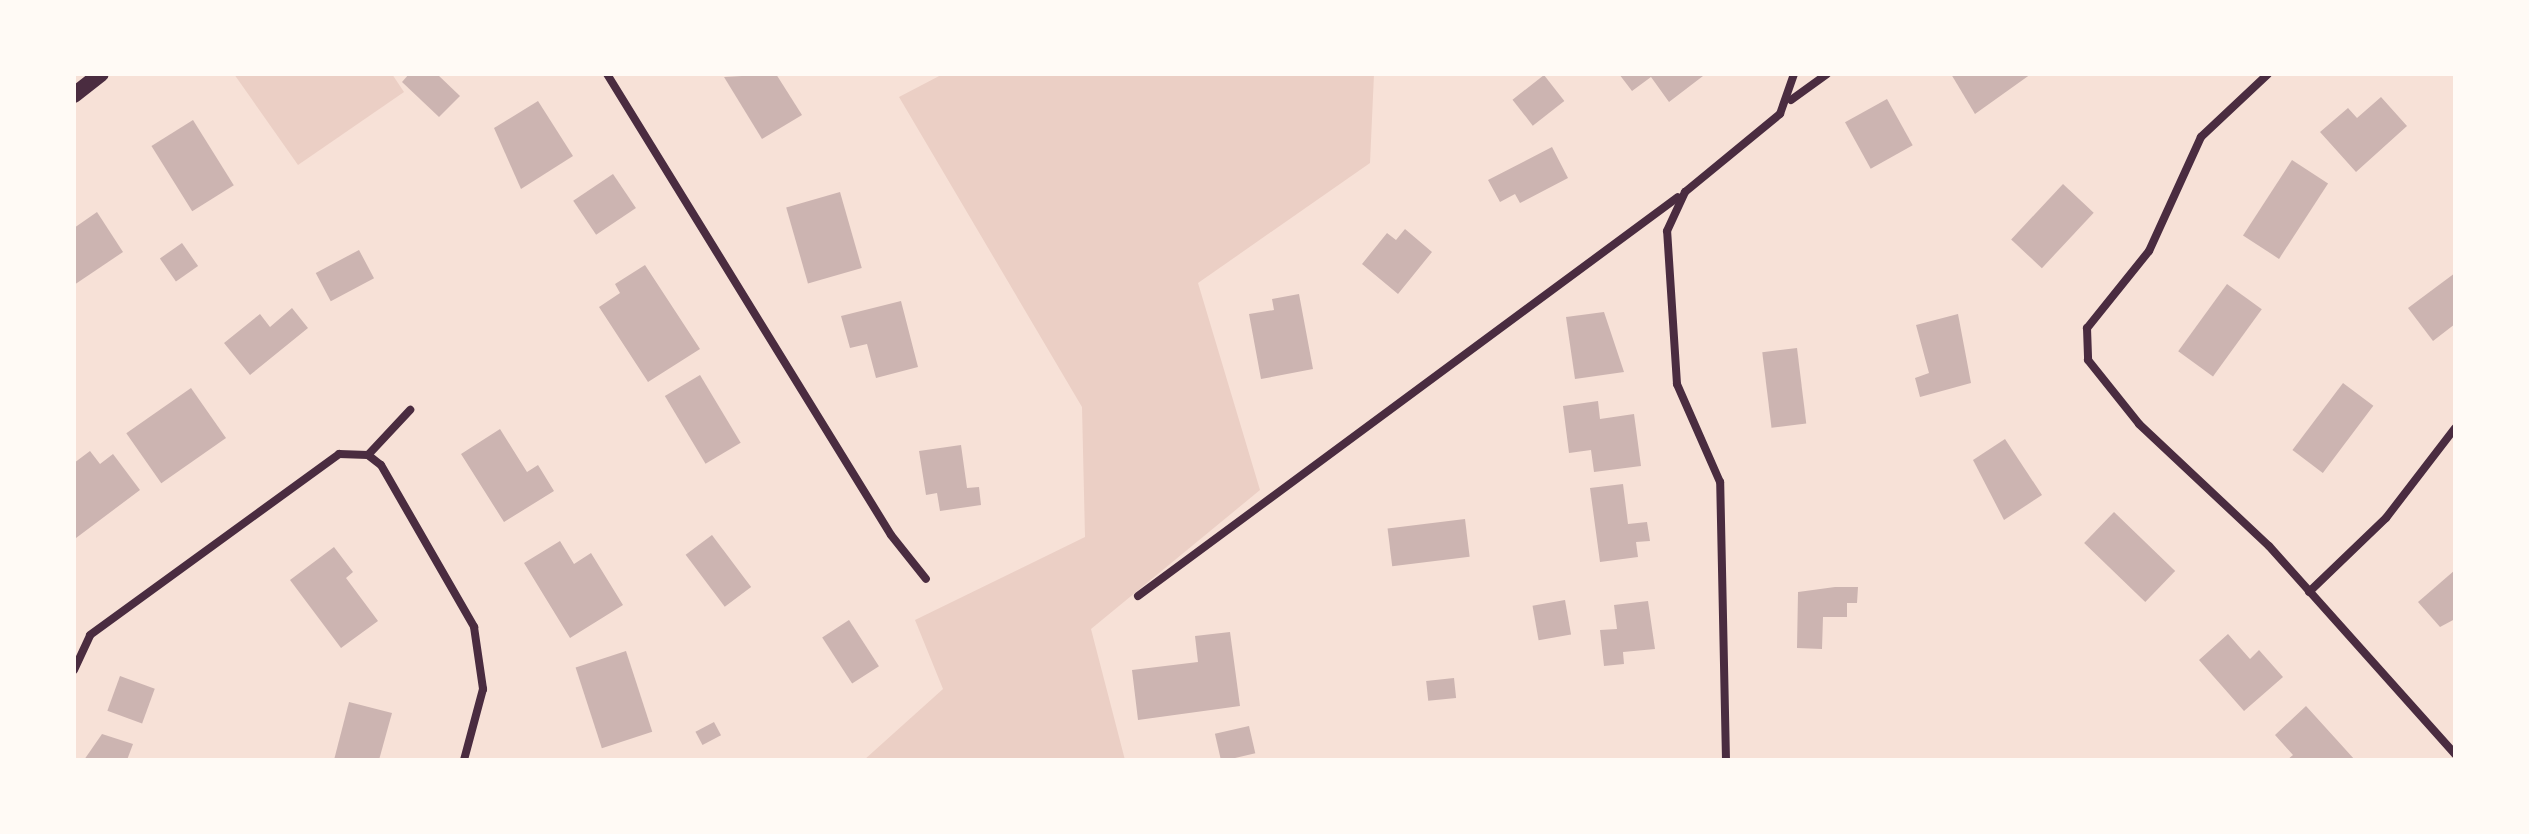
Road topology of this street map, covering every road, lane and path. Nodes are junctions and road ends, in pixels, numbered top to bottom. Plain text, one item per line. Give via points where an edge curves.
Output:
1 (101, 74) edge
2 (607, 74) edge
3 (1794, 74) edge
4 (1827, 74) edge
5 (2268, 74) edge
6 (74, 95) edge
7 (1790, 100) junction
8 (1685, 192) junction
9 (410, 410) dead end
10 (2455, 428) edge
11 (368, 455) junction
12 (926, 579) dead end
13 (2309, 592) junction
14 (1138, 596) dead end
15 (74, 670) edge
16 (2455, 754) edge
17 (464, 760) edge
18 (1726, 760) edge

1 - 6 main road
2 - 12 street via 891,535
3 - 7 street
4 - 7 street
5 - 13 street via 2201,137 2149,251 2084,342 2088,360 2139,424
7 - 8 street
8 - 14 street
8 - 18 street via 1667,231 1671,337 1677,384 1720,482
9 - 11 street
10 - 13 street via 2386,518
11 - 15 street via 339,454 100,627
11 - 17 street via 381,465 474,627 483,689
13 - 16 street

